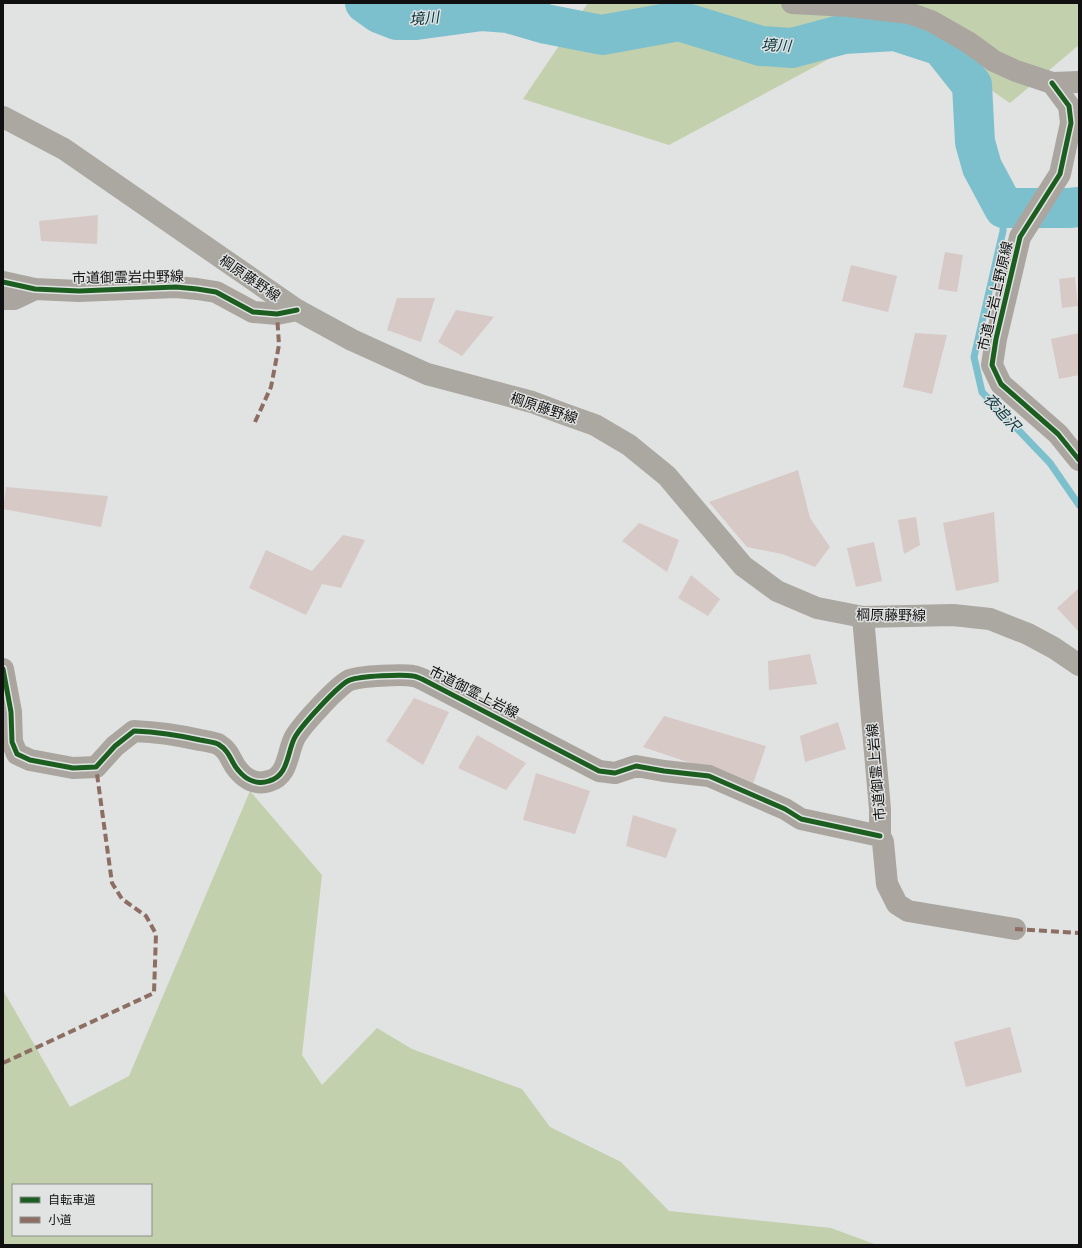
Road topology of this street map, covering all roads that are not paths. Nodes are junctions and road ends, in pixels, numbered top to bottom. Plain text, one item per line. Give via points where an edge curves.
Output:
1 (792, 3) edge
2 (1079, 82) edge
3 (1052, 83) junction
4 (3, 116) edge
5 (3, 282) edge
6 (35, 289) junction
7 (3, 299) edge
8 (297, 310) junction
9 (1079, 460) edge
10 (863, 617) junction
11 (1079, 664) edge
12 (3, 669) edge
13 (880, 836) junction
14 (1014, 929) dead end

1 - 3 street via 850,6 909,14 931,21 962,38 994,61
2 - 3 street
3 - 9 street, 市道上岩上野原線 via 1069,106 1070,123 1060,174 1020,237 992,365 1001,384 1058,434
4 - 8 main road, 棡原藤野線 via 64,149
5 - 6 street, 市道御霊岩中野線
6 - 7 street via 14,299
6 - 8 street, 市道御霊岩中野線 via 79,291 176,287 216,292 253,312 277,314
8 - 10 main road, 棡原藤野線 via 352,340 427,374 532,402 594,425 629,445 667,476 743,566 777,591 817,608
10 - 11 main road, 棡原藤野線 via 953,615 990,620 1028,634
10 - 13 street, 市道御霊上岩線 via 880,809
12 - 13 street, 市道御霊上岩線 via 11,712 12,742 17,754 30,760 73,768 96,767 115,746 134,731 158,732 217,744 230,754 237,770 247,779 257,783 269,782 278,778 285,767 295,738 334,692 349,680 413,676 599,771 615,773 636,766 709,776 785,809 801,819
13 - 14 street via 883,842 887,884 897,904 908,911

